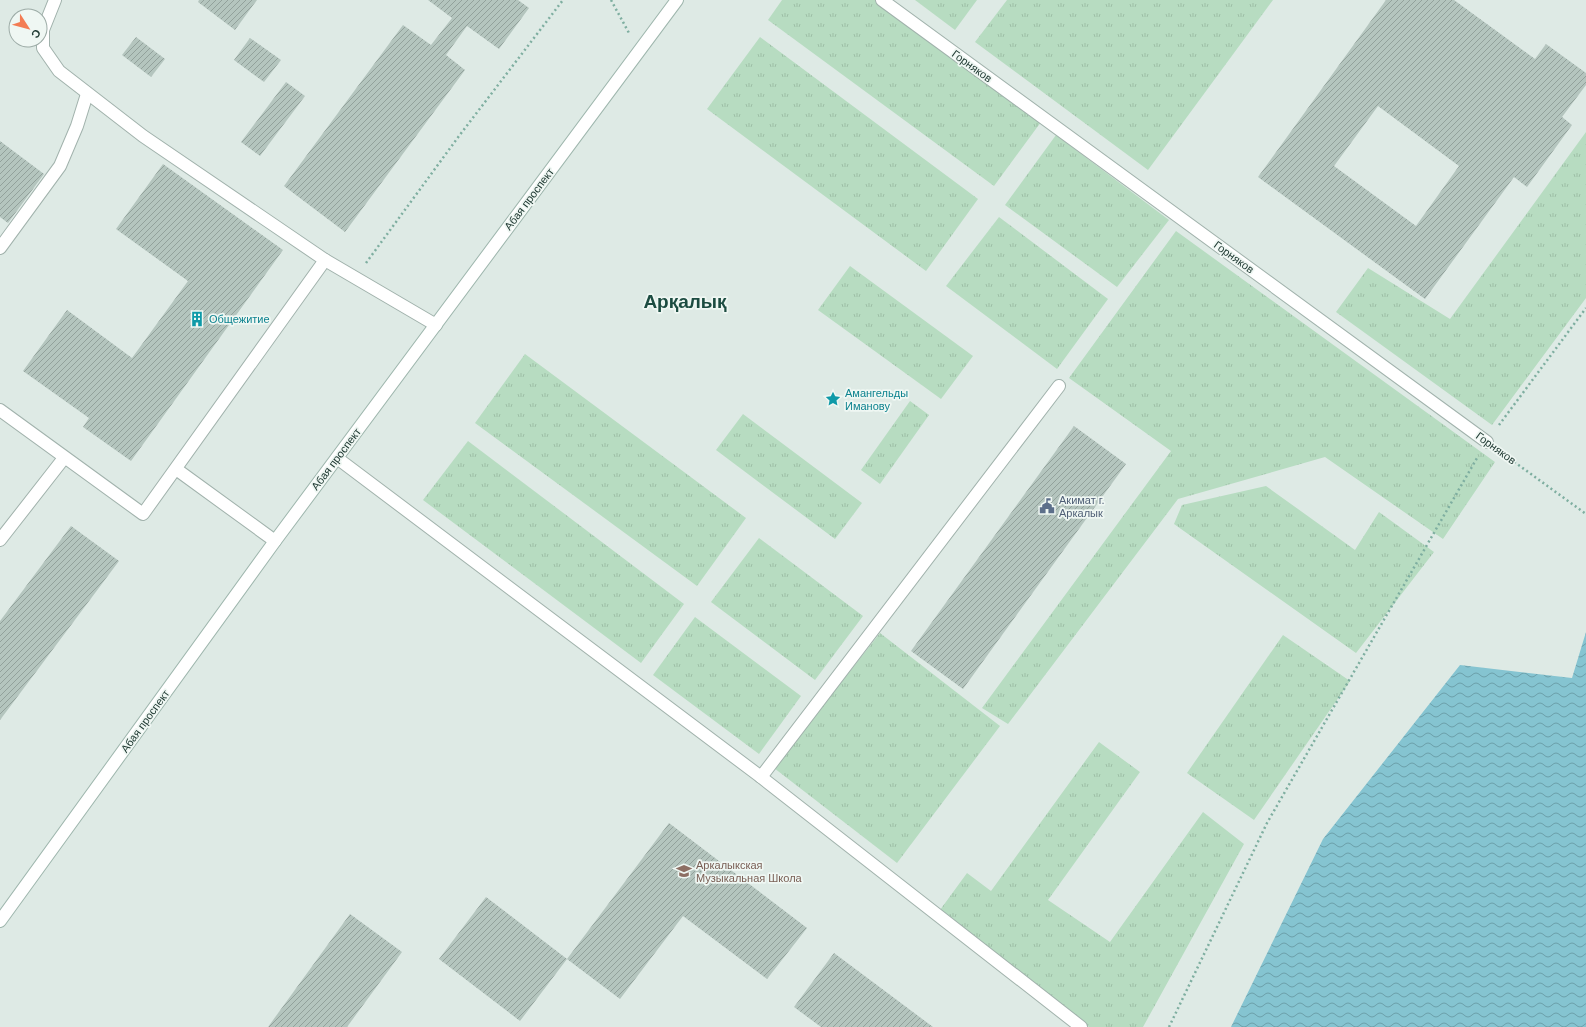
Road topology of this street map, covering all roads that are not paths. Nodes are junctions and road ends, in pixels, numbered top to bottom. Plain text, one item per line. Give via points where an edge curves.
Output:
1 (55, 0) edge
2 (677, 0) edge
3 (882, 0) edge
4 (87, 94) junction
5 (0, 248) edge
6 (325, 260) junction
7 (436, 325) junction
8 (1059, 386) dead end
9 (0, 410) edge
10 (1487, 442) road end
11 (64, 458) junction
12 (337, 458) junction
13 (176, 469) junction
14 (0, 540) edge
15 (275, 541) junction
16 (761, 777) junction
17 (0, 921) edge
18 (1080, 1027) edge

1 - 4 street via 43,30 43,48 59,71
2 - 7 street, Абая проспект
3 - 10 street, Горняков
4 - 5 street via 60,166
4 - 6 street via 143,136
6 - 7 street
6 - 13 street
7 - 12 street, Абая проспект
8 - 16 street
9 - 11 street
11 - 13 street via 143,514
11 - 14 street
12 - 15 street, Абая проспект
12 - 16 street
13 - 15 street
15 - 17 street, Абая проспект
16 - 18 street

